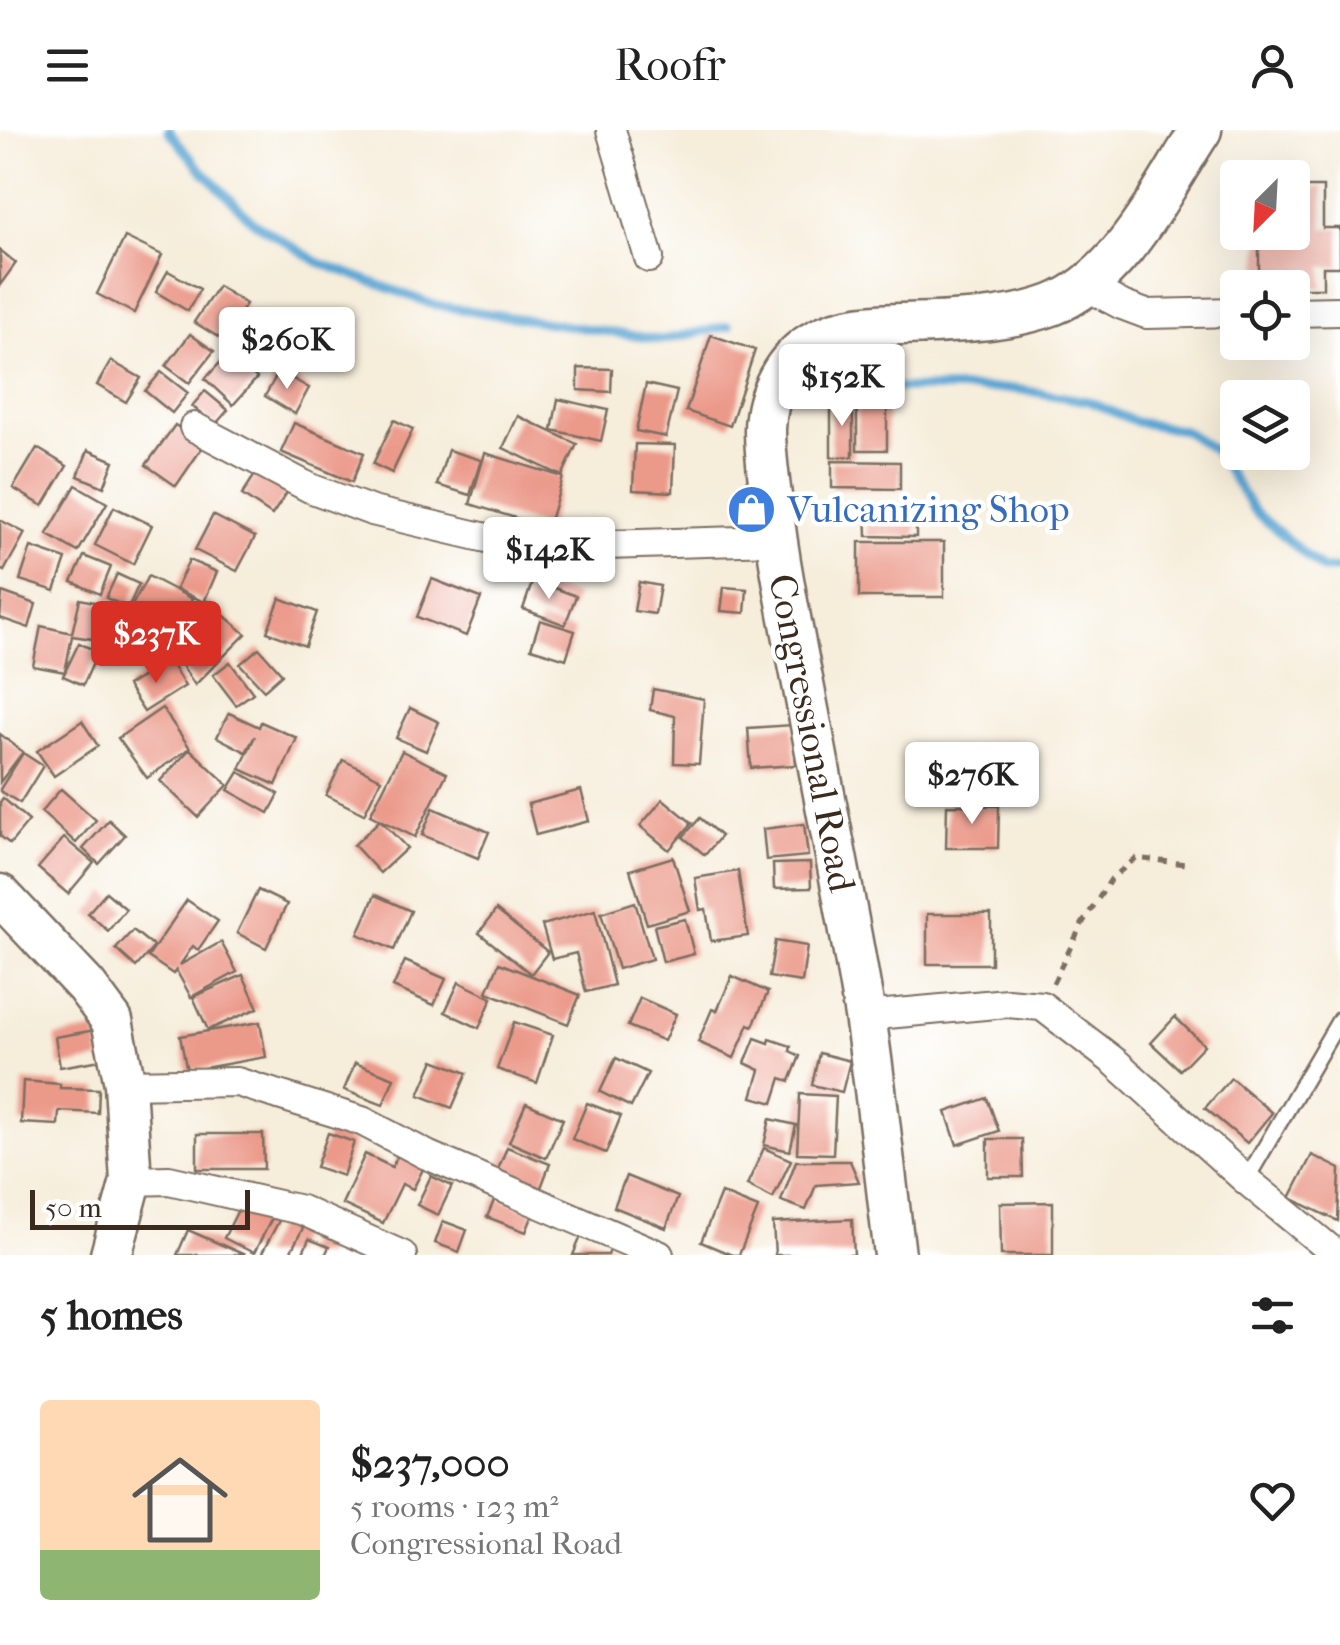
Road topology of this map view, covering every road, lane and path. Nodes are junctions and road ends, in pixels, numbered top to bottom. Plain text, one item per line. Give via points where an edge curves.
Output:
1 (611, 130) edge
2 (1201, 130) edge
3 (649, 258) dead end
4 (1086, 286) junction
5 (1340, 311) edge
6 (1220, 312) edge
7 (1310, 312) edge
8 (194, 427) dead end
9 (776, 540) junction
10 (1186, 864) dead end
11 (0, 895) edge
12 (1042, 1006) junction
13 (864, 1016) junction
14 (1340, 1018) edge
15 (125, 1084) junction
16 (130, 1180) junction
17 (1246, 1180) junction
18 (111, 1255) edge
19 (402, 1255) edge
20 (659, 1255) edge
21 (896, 1255) edge
22 (1336, 1255) edge

1 - 3 street
2 - 4 main road, Congressional Road via 1158,200
4 - 6 street via 1146,314
4 - 9 main road, Congressional Road via 1052,305 1007,317 857,327 802,349 777,381 765,426
5 - 7 street
8 - 9 street via 310,488 372,511 512,544
9 - 13 main road, Congressional Road
10 - 12 path via 1136,858 1111,879
11 - 15 main road via 112,1021
12 - 13 street
12 - 17 street
13 - 21 main road, Congressional Road
14 - 17 lane
15 - 16 main road
15 - 20 street via 237,1082 362,1121
16 - 18 main road
16 - 19 street via 169,1180 301,1210
17 - 22 street

